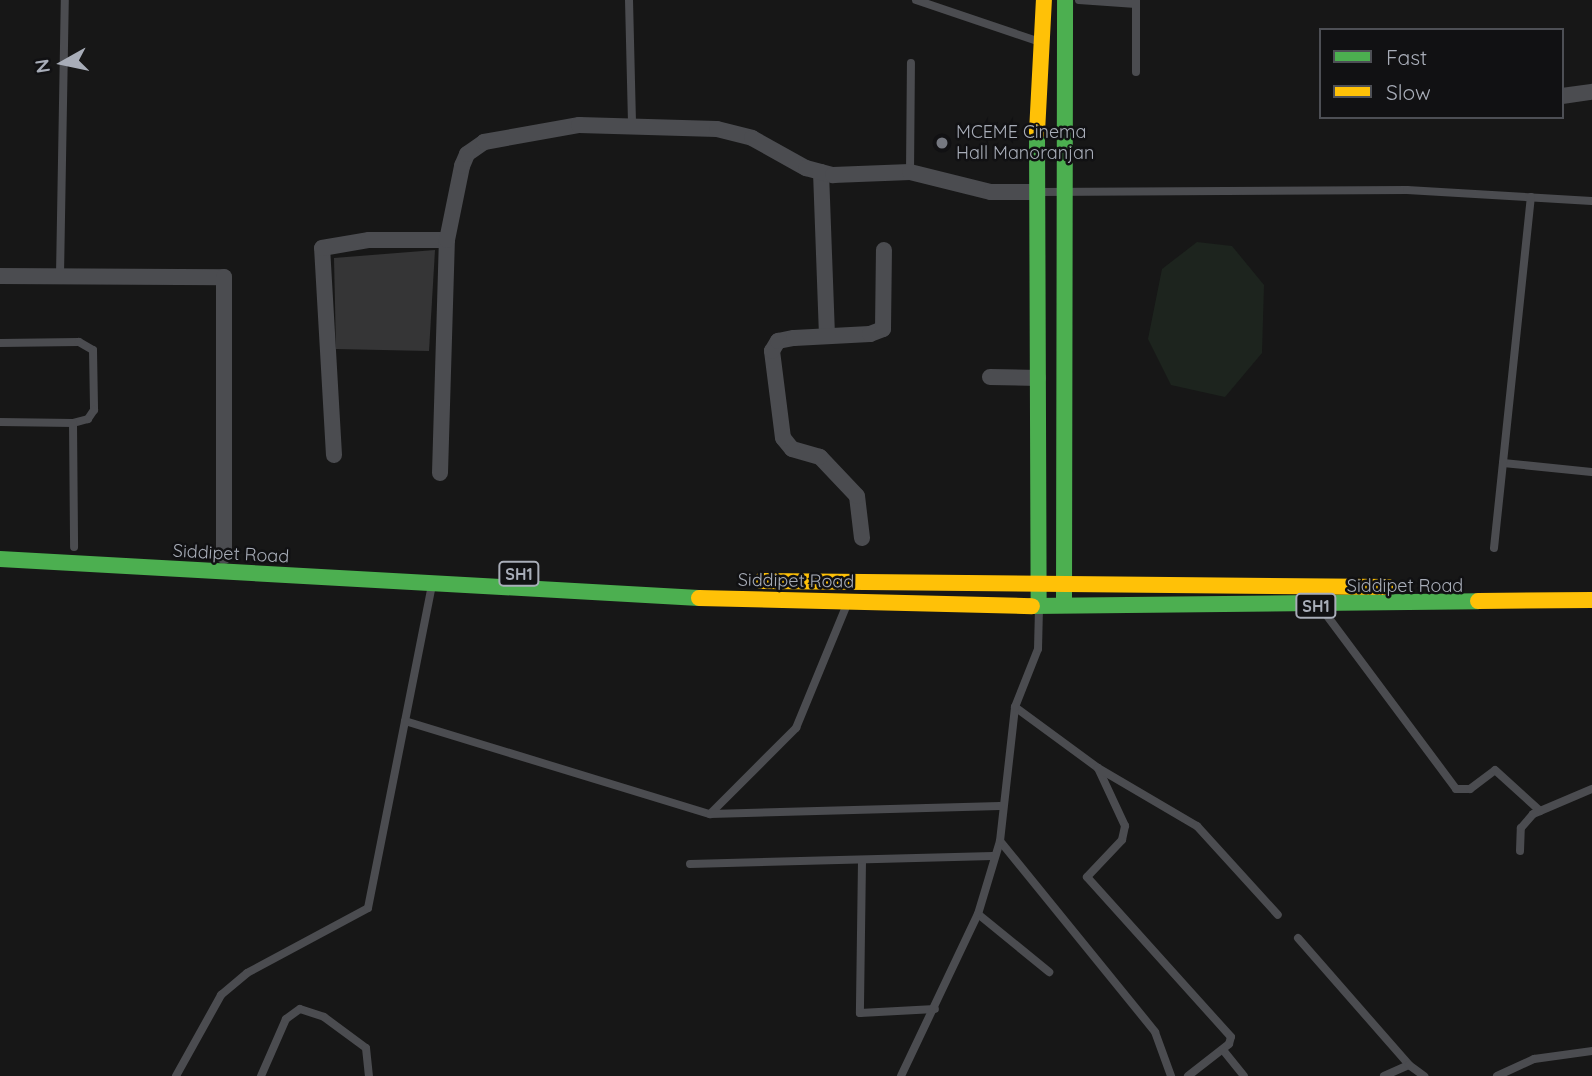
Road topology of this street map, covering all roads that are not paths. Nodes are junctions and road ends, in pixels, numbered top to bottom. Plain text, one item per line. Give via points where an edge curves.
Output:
1 (65, 0) edge
2 (628, 0) edge
3 (916, 0) edge
4 (1044, 0) edge
5 (1065, 0) edge
6 (1079, 0) edge
7 (1136, 2) edge
8 (1040, 42) junction
9 (911, 63) dead end
10 (1136, 72) dead end
11 (1592, 92) edge
12 (1564, 96) edge
13 (632, 123) junction
14 (821, 172) junction
15 (910, 172) junction
16 (1036, 192) junction
17 (1066, 192) junction
18 (1531, 197) junction
19 (1592, 201) edge
20 (447, 240) junction
21 (884, 250) dead end
22 (60, 275) junction
23 (0, 276) edge
24 (1066, 287) junction
25 (1037, 289) junction
26 (827, 336) junction
27 (0, 343) edge
28 (990, 377) dead end
29 (1038, 378) junction
30 (1038, 399) junction
31 (1065, 400) junction
32 (0, 422) edge
33 (73, 423) junction
34 (334, 455) dead end
35 (1503, 463) junction
36 (1592, 472) edge
37 (440, 473) dead end
38 (862, 538) dead end
39 (0, 542) edge
40 (74, 547) junction
41 (1494, 548) dead end
42 (224, 556) junction
43 (0, 559) edge
44 (1592, 583) edge
45 (432, 586) junction
46 (1039, 587) junction
47 (1064, 587) junction
48 (1592, 600) edge
49 (848, 601) junction
50 (1039, 606) junction
51 (1064, 606) junction
52 (1319, 606) junction
53 (1015, 707) junction
54 (405, 721) junction
55 (1098, 768) junction
56 (1592, 789) edge
57 (1000, 806) junction
58 (1540, 811) junction
59 (710, 814) junction
60 (1000, 841) junction
61 (1520, 851) dead end
62 (993, 856) junction
63 (862, 861) junction
64 (690, 864) dead end
65 (978, 914) junction
66 (1278, 915) dead end
67 (1298, 938) dead end
68 (1049, 972) dead end
69 (935, 1009) junction
70 (1223, 1050) junction
71 (1592, 1051) edge
72 (1409, 1065) junction
73 (176, 1076) edge
74 (261, 1076) edge
75 (369, 1076) edge
76 (901, 1076) edge
77 (1171, 1076) edge
78 (1188, 1076) edge
79 (1244, 1076) edge
80 (1384, 1076) edge
81 (1424, 1076) edge
82 (1497, 1076) edge

1 - 22 lane
2 - 13 lane
3 - 8 lane
4 - 8 main road
5 - 17 main road
6 - 7 lane
7 - 10 lane
8 - 16 main road
9 - 15 lane
11 - 12 street
13 - 14 street via 736,132
13 - 20 street via 540,130 475,147 462,166
14 - 15 street
14 - 26 street
15 - 16 street via 991,192
16 - 17 lane
16 - 25 main road
17 - 18 lane via 1407,190
17 - 24 main road
18 - 19 lane
18 - 35 lane
20 - 34 street via 369,240 322,248
20 - 37 street
21 - 26 street via 883,329
22 - 23 street
22 - 42 street via 224,278
24 - 25 main road
24 - 31 main road
25 - 29 main road
26 - 38 street via 794,338 773,346 783,438 792,449 820,457 857,496
27 - 33 lane via 79,342 93,350 94,410 88,419
28 - 29 street
29 - 30 main road
30 - 31 main road
30 - 46 main road
31 - 47 main road
32 - 33 lane
33 - 40 lane
35 - 36 lane
35 - 41 lane
39 - 40 main road, Siddipet Road / SH1
40 - 42 main road, Siddipet Road / SH1
42 - 46 main road, Siddipet Road / SH1 via 591,578
43 - 45 main road, Siddipet Road / SH1
44 - 47 main road, Siddipet Road / SH1 via 1566,587
45 - 49 main road, Siddipet Road / SH1
45 - 54 lane
46 - 47 main road, Siddipet Road / SH1
46 - 50 main road
47 - 51 main road
48 - 52 main road, Siddipet Road / SH1
49 - 50 main road, Siddipet Road / SH1
49 - 59 lane via 796,728
50 - 51 main road, Siddipet Road / SH1
50 - 53 lane via 1038,649
51 - 52 main road, Siddipet Road / SH1
52 - 58 lane via 1456,789 1470,789 1495,770
53 - 55 lane
53 - 57 lane
54 - 59 lane
54 - 73 lane via 368,908 352,921 247,973 221,995
55 - 66 lane via 1197,825
55 - 70 lane via 1125,826 1122,840 1087,877 1231,1037
56 - 58 lane
57 - 59 lane
57 - 60 lane
58 - 61 lane via 1521,828
60 - 62 lane
60 - 77 lane via 1154,1032
62 - 63 lane
62 - 65 lane
63 - 64 lane
63 - 69 lane via 860,1013
65 - 68 lane
65 - 69 lane
67 - 72 lane
69 - 76 lane
70 - 78 lane
70 - 79 lane
71 - 82 lane via 1534,1059
72 - 80 lane
72 - 81 lane
74 - 75 lane via 286,1019 300,1009 324,1017 366,1048

